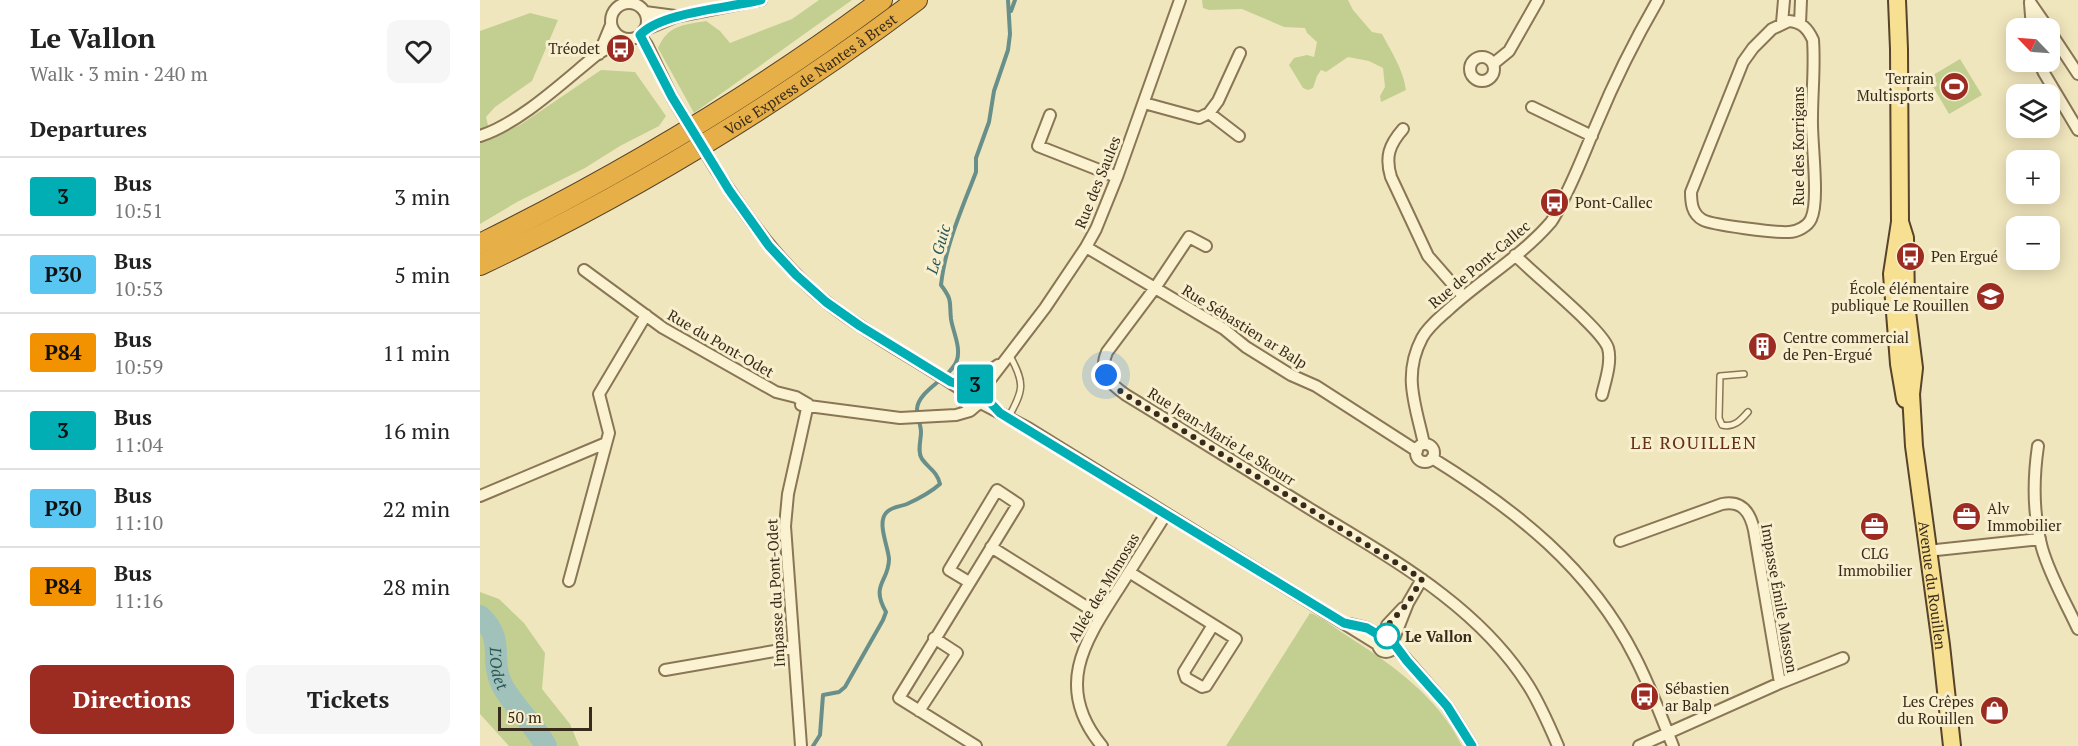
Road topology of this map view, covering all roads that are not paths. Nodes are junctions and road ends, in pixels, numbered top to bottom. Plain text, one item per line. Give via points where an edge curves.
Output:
1 (761, 0) edge
2 (882, 0) edge
3 (917, 0) edge
4 (1180, 0) edge
5 (1538, 0) edge
6 (1658, 0) edge
7 (1784, 0) edge
8 (1801, 0) edge
9 (1897, 0) edge
10 (1908, 0) edge
11 (2029, 1) edge
12 (618, 3) edge
13 (639, 5) edge
14 (675, 16) junction
15 (2031, 18) edge
16 (2041, 18) edge
17 (1782, 23) junction
18 (1800, 24) junction
19 (611, 25) junction
20 (642, 33) junction
21 (621, 38) junction
22 (2060, 47) edge
23 (1899, 48) junction
24 (1240, 53) dead end
25 (599, 54) junction
26 (1493, 64) dead end
27 (2043, 72) edge
28 (2078, 74) edge
29 (1144, 104) junction
30 (1532, 107) dead end
31 (1209, 113) junction
32 (1050, 116) dead end
33 (1403, 129) dead end
34 (2078, 130) edge
35 (480, 136) edge
36 (1239, 136) dead end
37 (1592, 136) junction
38 (1118, 177) junction
39 (480, 244) edge
40 (1206, 246) dead end
41 (1086, 247) junction
42 (1515, 255) junction
43 (480, 265) edge
44 (584, 270) dead end
45 (1155, 288) junction
46 (1463, 297) junction
47 (646, 315) junction
48 (1009, 357) junction
49 (1744, 374) dead end
50 (966, 391) junction
51 (1602, 395) dead end
52 (981, 398) junction
53 (808, 404) junction
54 (1748, 412) dead end
55 (936, 415) junction
56 (1004, 415) junction
57 (606, 443) junction
58 (2038, 446) dead end
59 (1420, 448) junction
60 (480, 496) edge
61 (1166, 514) junction
62 (2040, 539) junction
63 (1620, 541) dead end
64 (991, 547) junction
65 (1927, 551) junction
66 (1129, 572) junction
67 (1422, 579) junction
68 (569, 581) dead end
69 (969, 582) junction
70 (1101, 616) junction
71 (1213, 625) junction
72 (2078, 629) edge
73 (934, 638) junction
74 (1387, 642) junction
75 (792, 648) junction
76 (1843, 658) dead end
77 (665, 670) dead end
78 (1780, 683) junction
79 (919, 711) junction
80 (1668, 733) junction
81 (1099, 745) edge
82 (801, 746) edge
83 (976, 746) edge
84 (1472, 746) edge
85 (1558, 746) edge
86 (1639, 746) edge
87 (1673, 746) edge
88 (1952, 746) edge

1 - 14 street
2 - 39 highway, Voie Express de Nantes à Brest via 733,103 589,188
3 - 43 highway, Voie Express de Nantes à Brest via 749,117 542,236
4 - 29 street, Rue des Saules
5 - 26 street via 1509,51
6 - 37 street, Rue de Pont-Callec
7 - 17 street
8 - 18 street
9 - 23 main road, Avenue du Rouillen
10 - 23 main road, Avenue du Rouillen
11 - 15 street
11 - 16 street
12 - 13 street
12 - 19 street via 611,15
13 - 14 street
13 - 20 street via 647,21
14 - 20 street
17 - 18 street
17 - 18 street, Rue des Korrigans via 1748,55 1718,122 1691,192 1692,208 1704,221 1789,232 1811,220 1815,207 1814,50 1810,33
19 - 21 street
19 - 25 street
20 - 21 street
20 - 50 street, bridge via 672,97 769,246 809,288 860,326
21 - 25 street
22 - 28 street
23 - 65 main road, Avenue du Rouillen via 1900,222 1892,274 1899,364 1912,423
24 - 31 street
25 - 35 street via 500,128
27 - 34 street
29 - 31 street via 1198,118
29 - 38 street, Rue des Saules
30 - 37 street
31 - 36 street
32 - 38 street via 1038,146
33 - 46 street via 1390,148 1391,177 1428,256
37 - 42 street, Rue de Pont-Callec via 1557,212
38 - 41 street, Rue des Saules
40 - 45 street, Rue Jean-Marie Le Skourr via 1190,237
41 - 45 street, Rue Sébastien ar Balp
41 - 48 street, Rue des Saules
42 - 46 street, Rue de Pont-Callec
42 - 51 street via 1605,343 1608,358
44 - 47 street, Rue du Pont-Odet
45 - 59 street, Rue Sébastien ar Balp via 1224,329 1245,347
45 - 67 street, Rue Jean-Marie Le Skourr via 1107,352 1103,368 1109,381
46 - 59 street, Rue de Pont-Callec via 1425,333 1416,354 1412,389
47 - 53 street, Rue du Pont-Odet via 698,349 783,394 794,405
47 - 57 street, Rue du Pont-Odet via 600,394 609,433
48 - 50 street, Rue des Saules
48 - 52 street, Rue des Saules
48 - 56 lane via 1022,378 1021,390
49 - 54 lane via 1720,376 1719,418 1722,425 1728,426
50 - 52 street via 975,384
50 - 52 street via 970,406
50 - 55 street, Rue du Pont-Odet via 954,409
52 - 55 street, Rue du Pont-Odet via 964,413
52 - 56 street
53 - 55 street, Rue du Pont-Odet via 887,417
53 - 75 street, Impasse du Pont-Odet via 786,507
56 - 61 street
57 - 60 street
57 - 68 street, Rue du Pont-Odet
58 - 62 street via 2034,478
59 - 80 street, Rue Sébastien ar Balp via 1418,457 1422,461 1432,458 1493,497 1576,571 1636,658
61 - 66 street, Allée des Mimosas
61 - 74 street via 1344,623
62 - 65 street
62 - 72 street
63 - 78 street, Impasse Émile Masson via 1722,504 1735,503 1745,508 1754,530
64 - 69 street
64 - 69 street via 1018,504 997,490 950,570
64 - 70 street
65 - 88 main road, Avenue du Rouillen
66 - 70 street, Allée des Mimosas
66 - 71 street
67 - 74 street
67 - 85 street, Rue Jean-Marie Le Skourr via 1460,608 1507,658 1534,695
69 - 73 street
70 - 81 street, Allée des Mimosas via 1081,652 1077,680 1082,711
71 - 71 street via 1236,639 1202,687 1186,678 1184,672
73 - 79 street via 898,698
73 - 79 street via 957,653
74 - 84 street via 1447,706
75 - 77 street
75 - 82 street, Impasse du Pont-Odet
76 - 78 street
78 - 80 street
79 - 83 street
80 - 86 street
80 - 87 street

